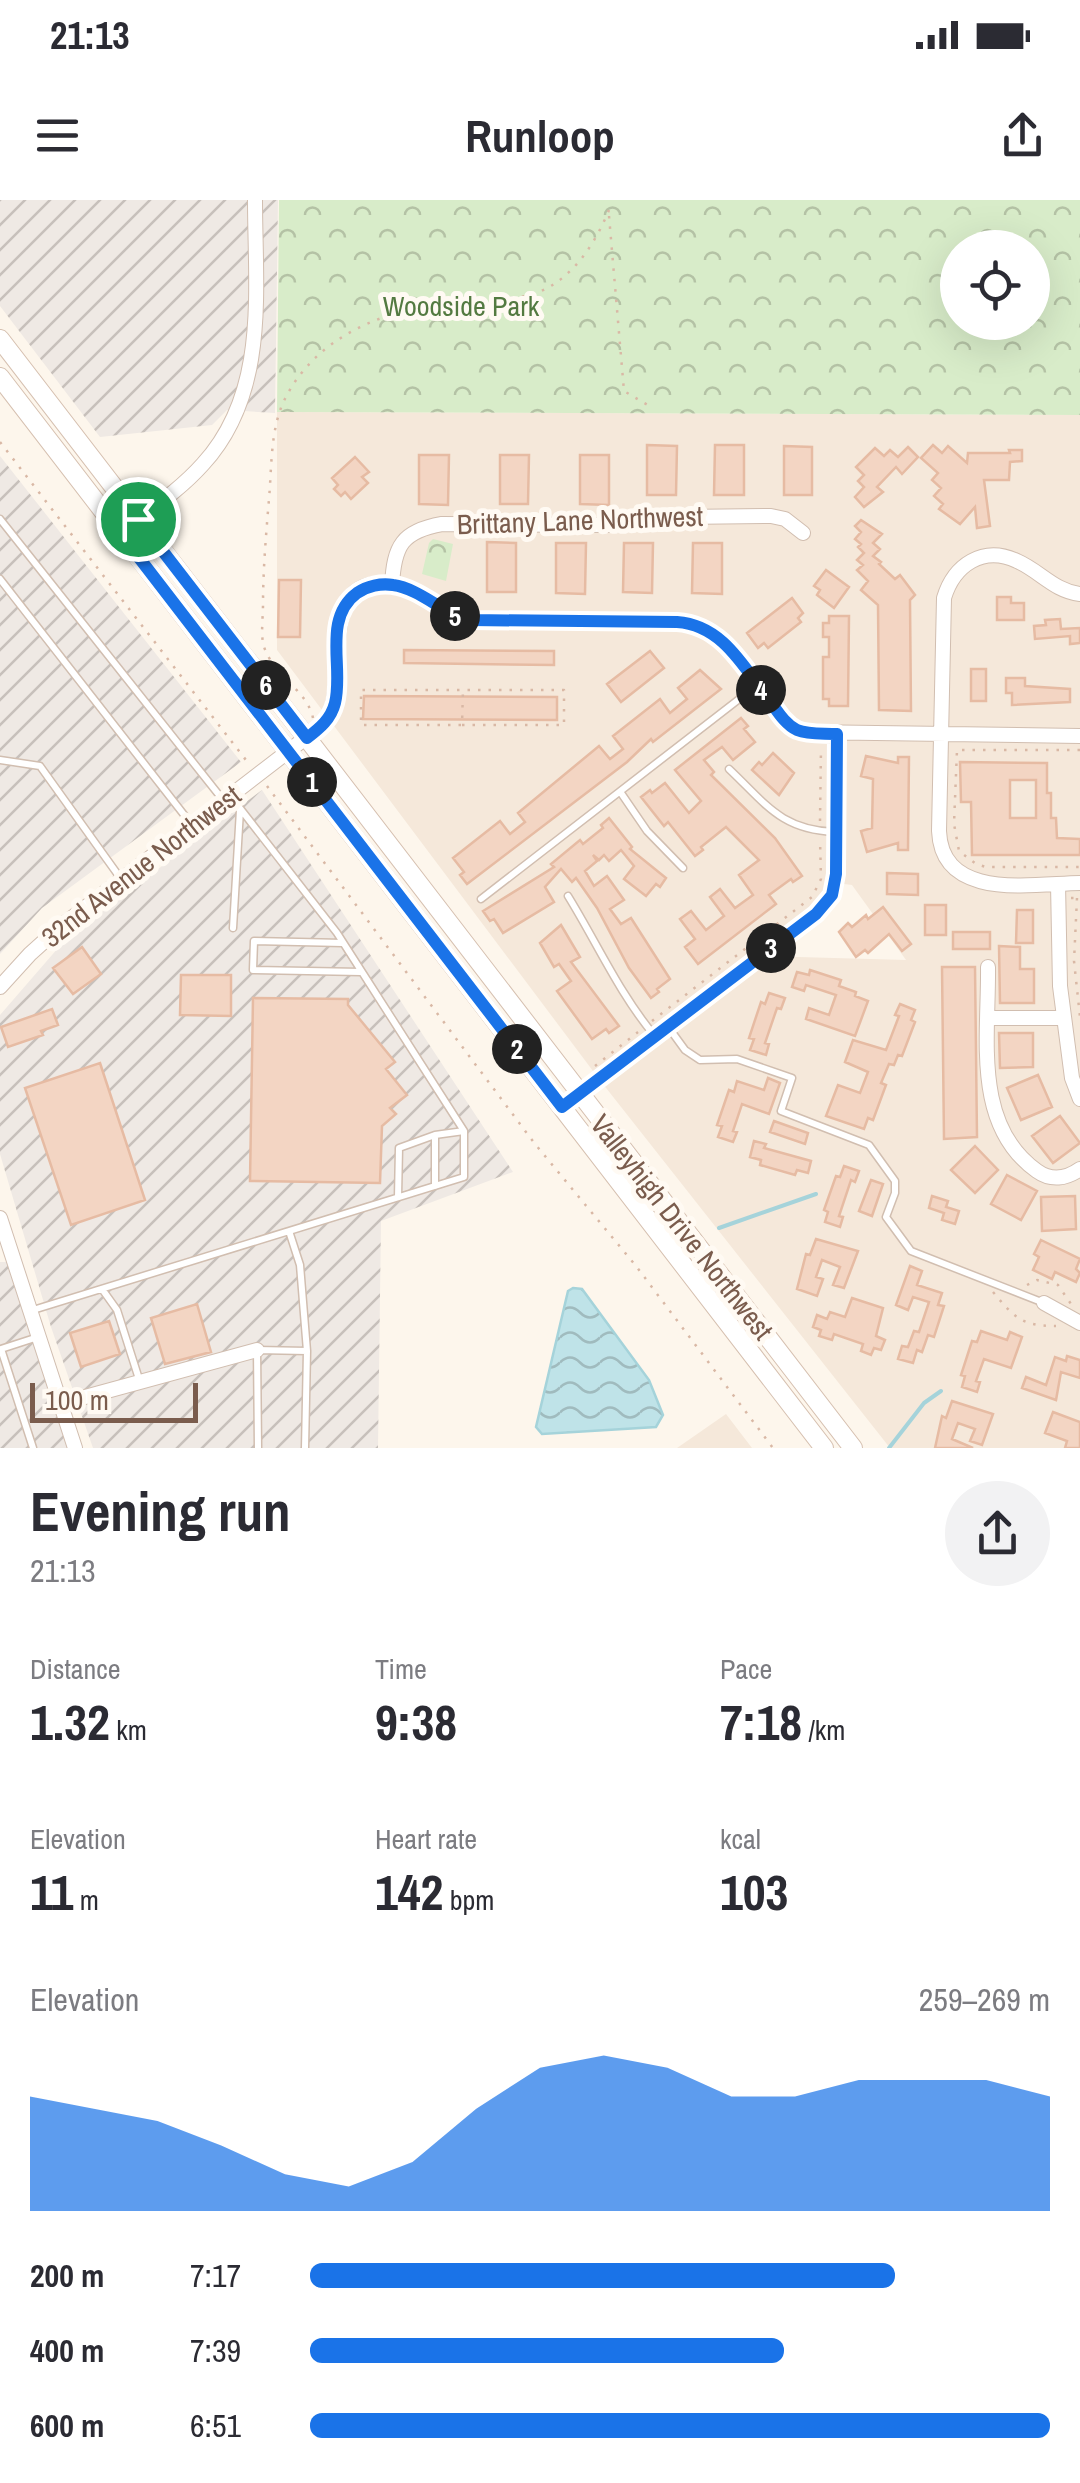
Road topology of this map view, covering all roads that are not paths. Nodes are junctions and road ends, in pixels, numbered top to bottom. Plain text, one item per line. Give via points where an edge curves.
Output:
1 (255, 200) edge
2 (0, 339) edge
3 (0, 377) edge
4 (0, 519) edge
5 (138, 519) junction
6 (803, 532) dead end
7 (120, 533) junction
8 (0, 579) edge
9 (392, 584) junction
10 (1080, 594) edge
11 (757, 685) junction
12 (837, 734) junction
13 (941, 734) junction
14 (1080, 736) edge
15 (307, 738) junction
16 (288, 752) junction
17 (0, 760) edge
18 (729, 769) dead end
19 (621, 793) junction
20 (227, 798) junction
21 (240, 810) junction
22 (192, 826) junction
23 (836, 832) junction
24 (683, 868) dead end
25 (122, 880) junction
26 (1058, 884) junction
27 (1080, 884) edge
28 (568, 896) dead end
29 (481, 898) dead end
30 (233, 928) dead end
31 (343, 943) junction
32 (988, 967) dead end
33 (362, 972) junction
34 (0, 987) edge
35 (1072, 1017) edge
36 (988, 1018) junction
37 (656, 1030) junction
38 (1074, 1035) edge
39 (580, 1094) junction
40 (1080, 1099) edge
41 (562, 1107) junction
42 (464, 1131) junction
43 (435, 1135) junction
44 (1080, 1169) edge
45 (435, 1186) junction
46 (398, 1197) junction
47 (0, 1218) edge
48 (290, 1231) junction
49 (6, 1254) edge
50 (102, 1289) junction
51 (1044, 1303) joint
52 (32, 1310) junction
53 (1080, 1323) edge
54 (41, 1336) junction
55 (0, 1349) edge
56 (257, 1350) junction
57 (307, 1351) junction
58 (140, 1382) junction
59 (63, 1403) junction
60 (34, 1448) edge
61 (75, 1448) edge
62 (258, 1448) edge
63 (305, 1448) edge
64 (824, 1448) edge
65 (853, 1448) edge

1 - 5 street via 255,331 242,399 221,442 194,474
2 - 5 main road, Valleyhigh Drive Northwest
3 - 7 main road, Valleyhigh Drive Northwest
4 - 20 lane
5 - 7 street
5 - 15 main road, Valleyhigh Drive Northwest
6 - 9 street, Brittany Lane Northwest via 771,516 617,525 442,524 416,530 402,543
7 - 16 main road, Valleyhigh Drive Northwest
8 - 22 lane
9 - 11 street via 470,620 694,623 718,636
9 - 15 street, 32nd Avenue Northwest via 367,587 342,610 334,708
10 - 13 street via 1006,557 957,569 944,598
11 - 12 street via 796,729
11 - 19 lane
12 - 13 street
12 - 23 street
13 - 14 street
13 - 26 street via 939,840 951,867 978,882
15 - 16 street, 32nd Avenue Northwest
15 - 39 main road, Valleyhigh Drive Northwest
16 - 20 street, 32nd Avenue Northwest
16 - 41 main road, Valleyhigh Drive Northwest
17 - 25 lane via 40,766
18 - 23 lane via 783,820
19 - 24 lane
19 - 29 lane
20 - 21 lane
20 - 22 street, 32nd Avenue Northwest
21 - 30 lane
21 - 31 lane
22 - 25 street, 32nd Avenue Northwest
23 - 37 street via 836,883 824,906
25 - 34 street, 32nd Avenue Northwest via 30,954
26 - 27 street
26 - 35 street via 1059,969
28 - 37 lane via 620,990
31 - 33 lane
31 - 33 lane via 254,941 252,970
32 - 36 street
33 - 42 lane
35 - 36 street
35 - 38 street
36 - 44 street via 991,1108 1001,1130 1043,1175 1061,1178
37 - 39 street
37 - 51 lane via 700,1060 737,1060 792,1078 781,1111 869,1145 894,1178 886,1217 912,1251
38 - 40 street via 1072,1078
39 - 41 street
39 - 65 main road, Valleyhigh Drive Northwest
41 - 64 main road, Valleyhigh Drive Northwest
42 - 43 lane
42 - 45 lane via 464,1177
43 - 45 lane
43 - 46 lane via 399,1148
45 - 46 lane
46 - 48 lane
47 - 49 street
48 - 50 lane
48 - 57 lane via 300,1265
49 - 52 street
50 - 52 lane
50 - 58 lane via 117,1310
51 - 53 street
52 - 54 street
54 - 55 lane
54 - 59 street
55 - 60 lane
56 - 57 lane
56 - 58 street
56 - 62 lane
57 - 63 lane
58 - 59 street
59 - 61 street

